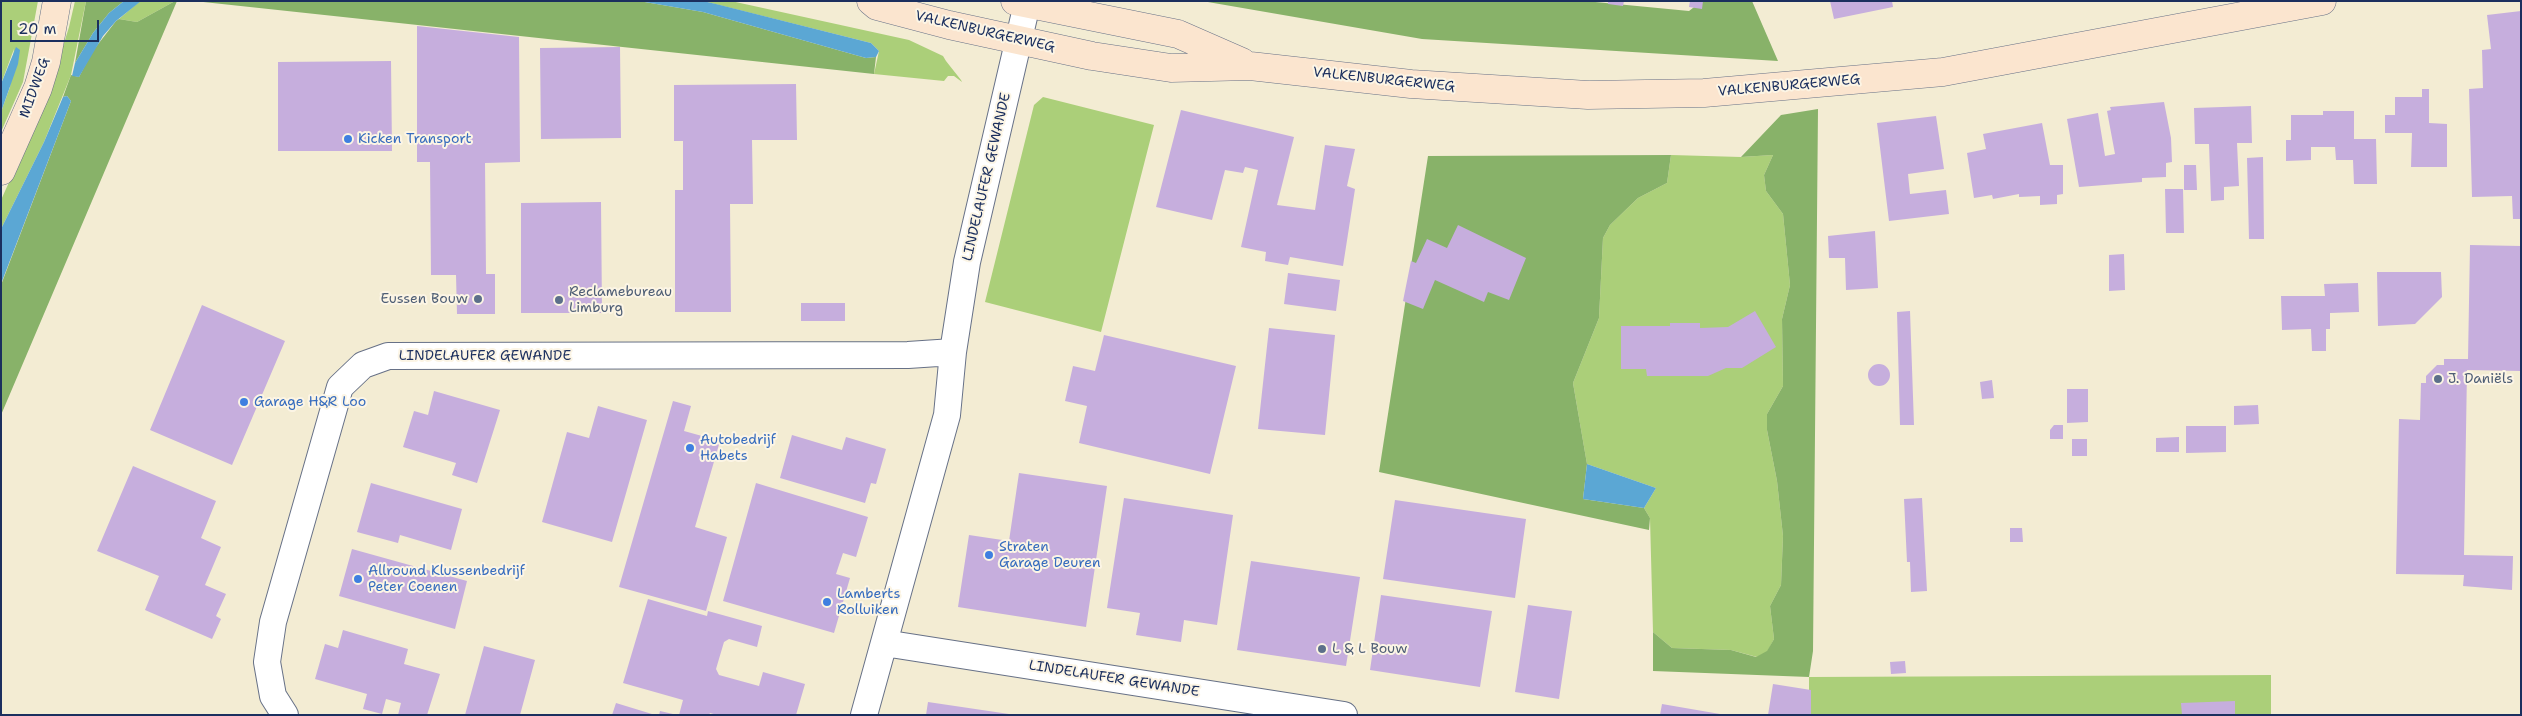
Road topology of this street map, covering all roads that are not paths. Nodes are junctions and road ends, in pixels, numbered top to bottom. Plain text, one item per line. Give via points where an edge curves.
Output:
1 (57, 1) edge
2 (872, 1) edge
3 (2322, 1) edge
4 (1021, 2) edge
5 (1019, 40) junction
6 (1250, 66) junction
7 (1, 172) edge
8 (952, 352) junction
9 (884, 643) junction
10 (285, 715) edge
11 (864, 715) edge
12 (1344, 715) edge

1 - 7 main road, MIDWEG via 38,88
2 - 5 main road, VALKENBURGERWEG via 876,6
3 - 6 main road, VALKENBURGERWEG via 1943,72 1704,93 1588,95 1515,92
4 - 5 street, LINDELAUFER GEWANDE
4 - 6 main road, VALKENBURGERWEG via 1178,34
5 - 6 main road, VALKENBURGERWEG via 1092,56 1171,68
5 - 8 street, LINDELAUFER GEWANDE via 967,262
8 - 9 street, LINDELAUFER GEWANDE via 947,415
8 - 10 street, LINDELAUFER GEWANDE via 908,355 388,356 362,365 340,388 273,622 267,662 273,696
9 - 11 street, LINDELAUFER GEWANDE
9 - 12 street, LINDELAUFER GEWANDE

